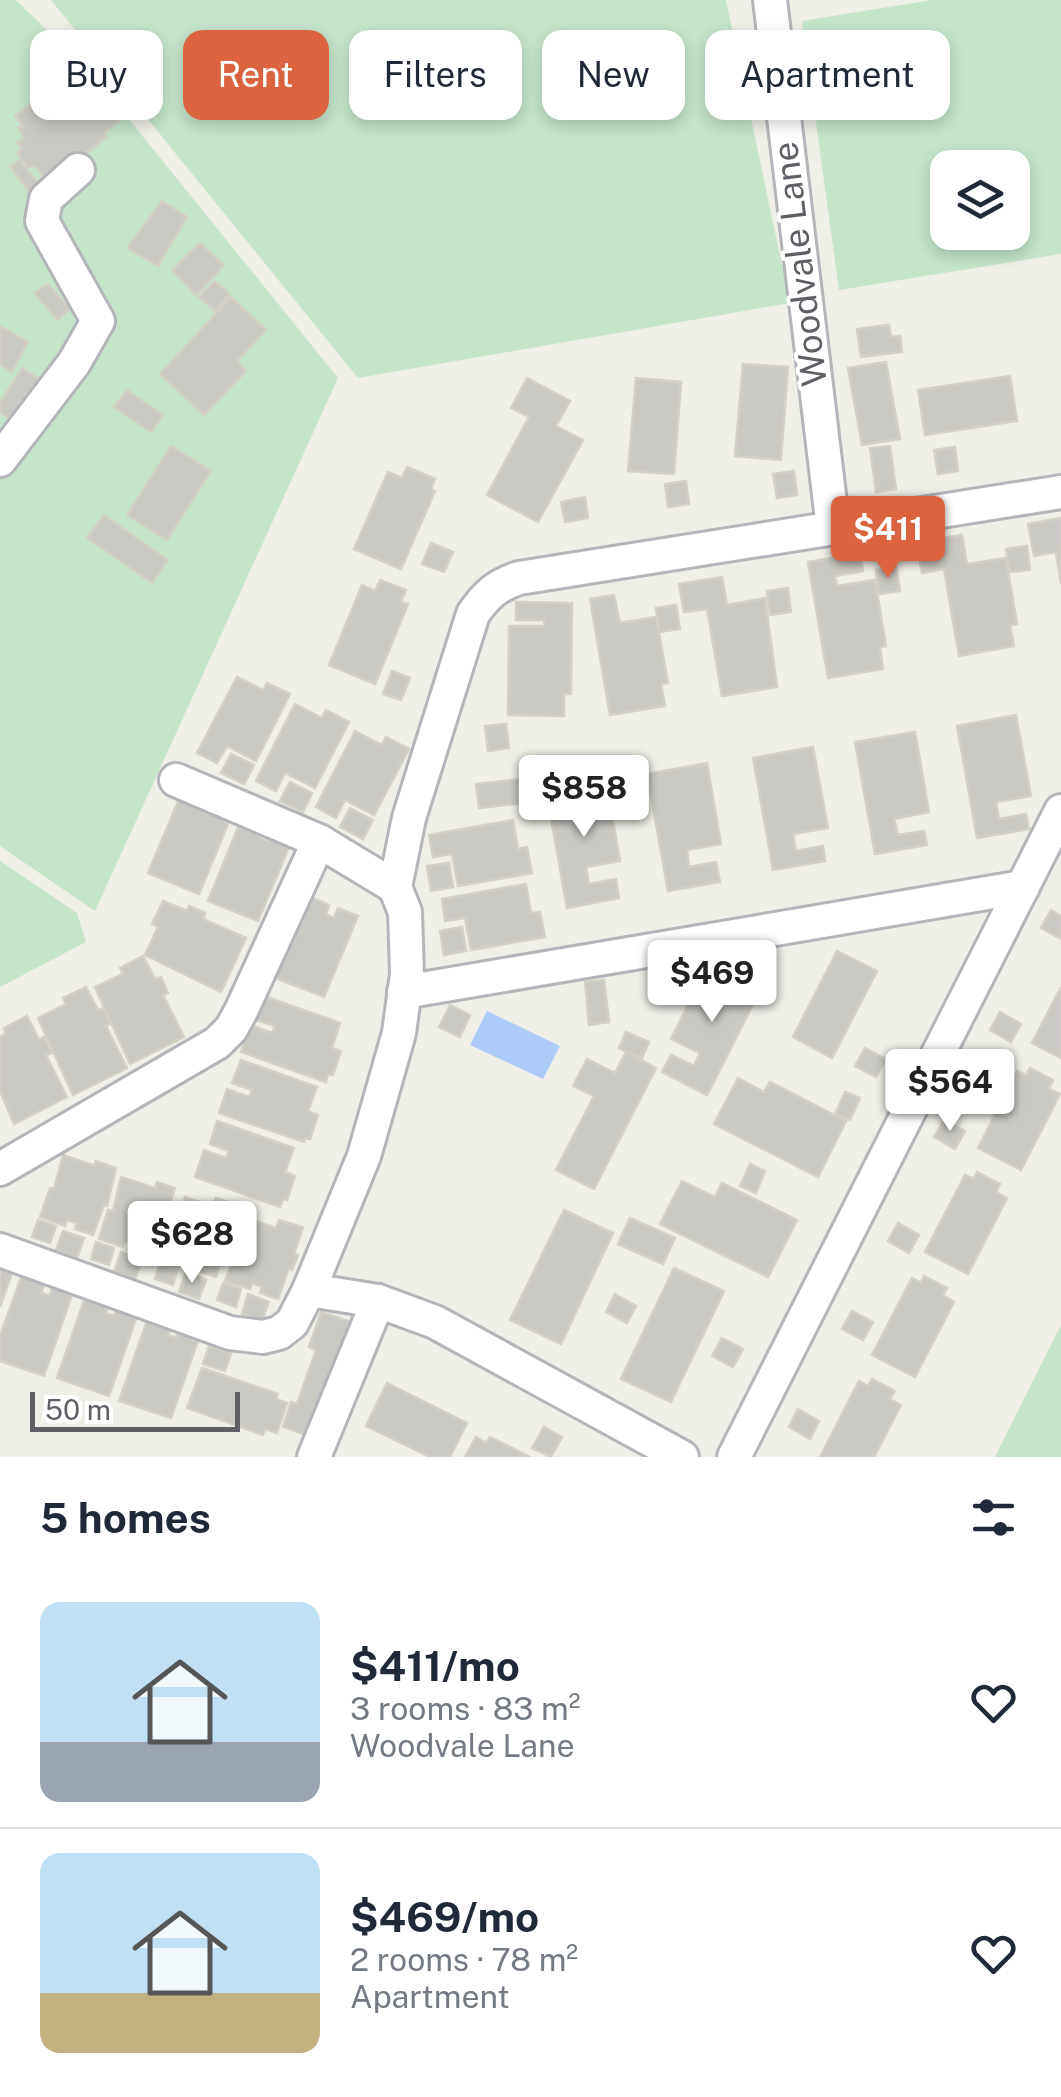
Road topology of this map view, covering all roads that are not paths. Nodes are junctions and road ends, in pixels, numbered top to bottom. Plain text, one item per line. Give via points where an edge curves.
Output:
1 (770, 0) edge
2 (78, 170) dead end
3 (3, 462) edge
4 (1061, 492) edge
5 (834, 528) junction
6 (176, 780) dead end
7 (1061, 811) edge
8 (320, 841) junction
9 (396, 887) junction
10 (1022, 887) junction
11 (404, 992) junction
12 (0, 1169) edge
13 (0, 1250) edge
14 (309, 1290) junction
15 (378, 1300) junction
16 (314, 1457) edge
17 (682, 1457) edge
18 (734, 1457) edge

1 - 5 street, Woodvale Lane
2 - 3 street via 46,199 42,221 98,321
4 - 5 street
5 - 9 street via 519,578 485,596 464,636 409,818
6 - 8 street
7 - 10 street
8 - 9 street
8 - 12 street via 241,1011 218,1043
9 - 11 street via 405,912
10 - 11 street
10 - 18 street
11 - 14 street via 399,1034 364,1156
13 - 14 street via 248,1337 292,1323
14 - 15 street
15 - 16 street
15 - 17 street via 434,1322

